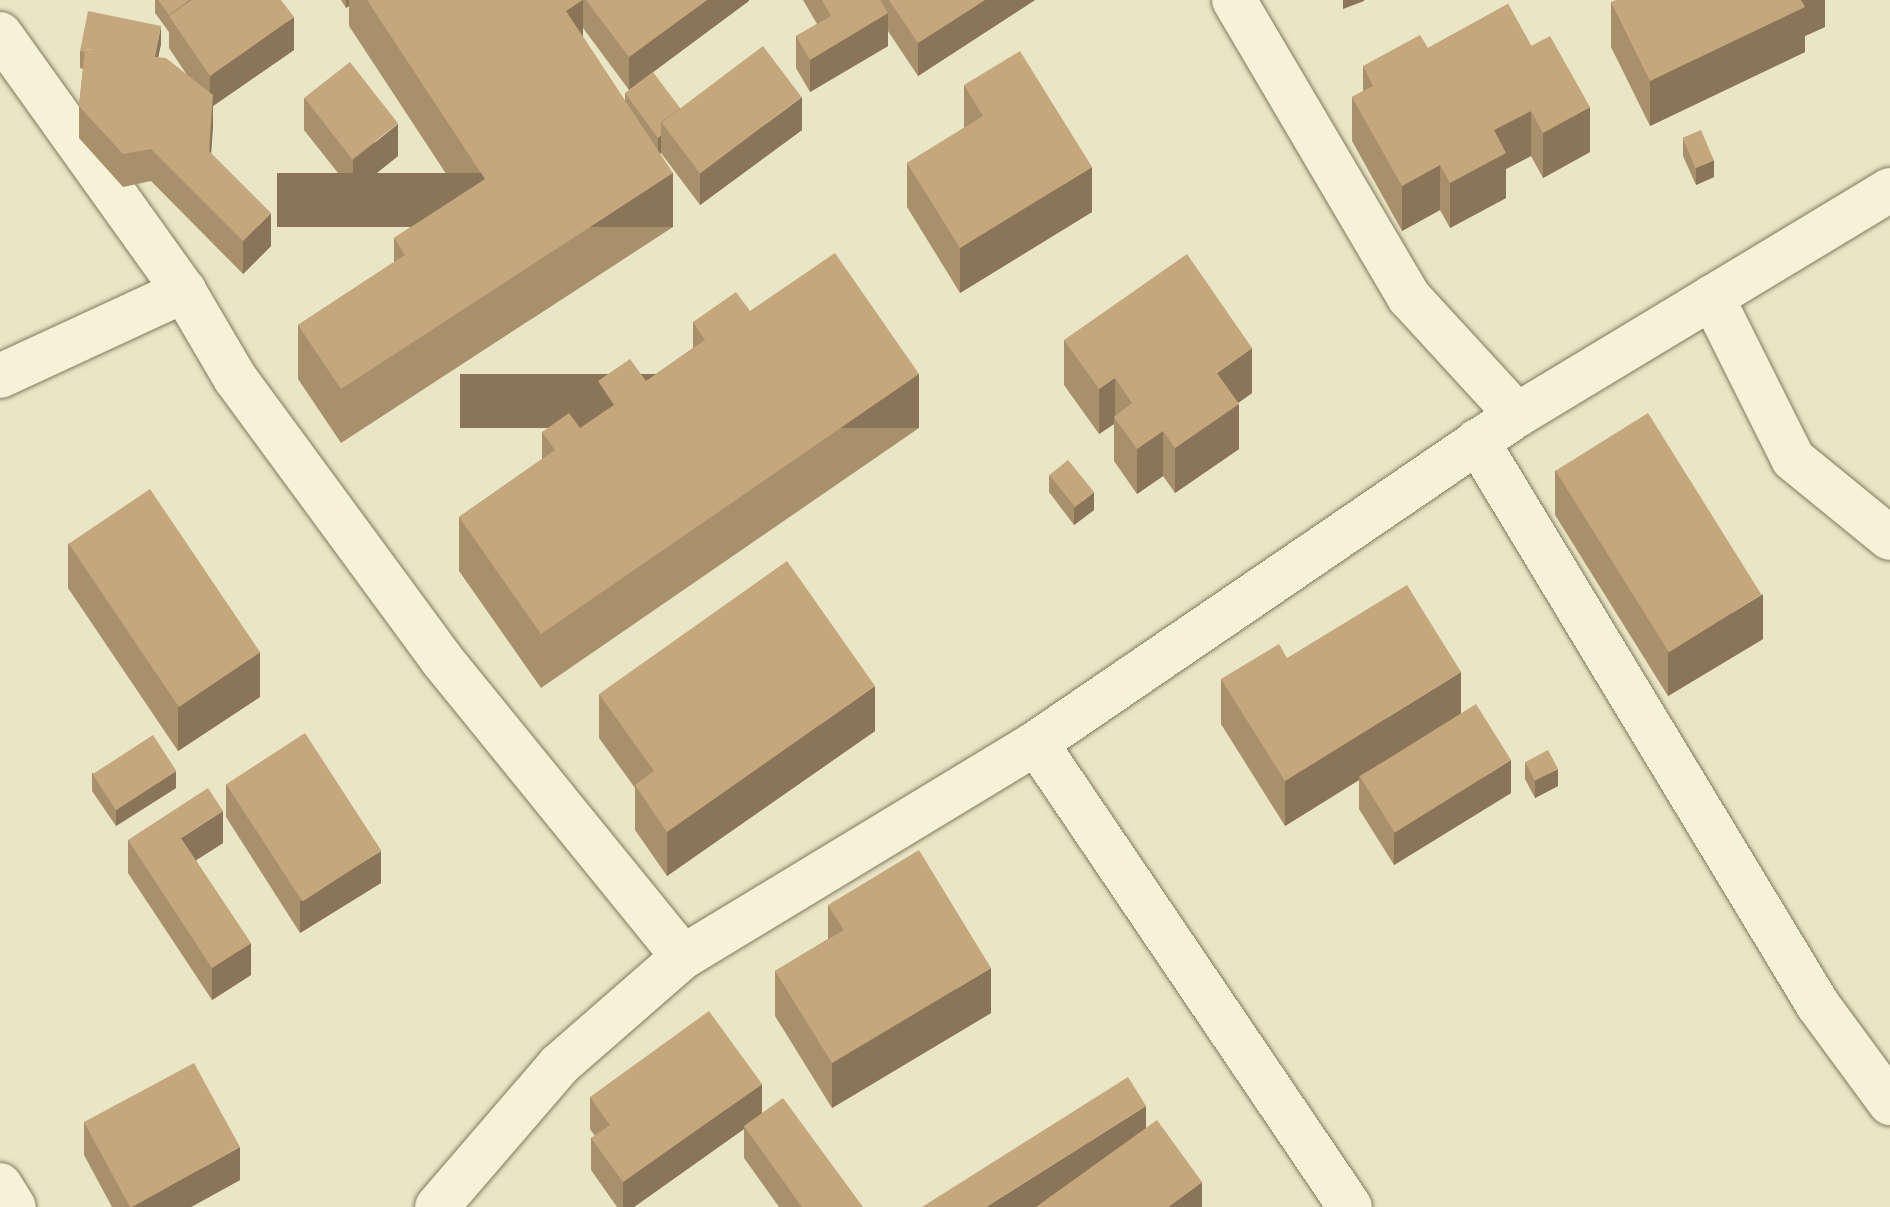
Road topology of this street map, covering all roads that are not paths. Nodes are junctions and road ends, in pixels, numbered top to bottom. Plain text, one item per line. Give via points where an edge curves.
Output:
1 (1234, 0) edge
2 (0, 34) edge
3 (1890, 190) edge
4 (184, 291) junction
5 (1712, 297) junction
6 (0, 376) edge
7 (1517, 415) junction
8 (1477, 441) junction
9 (1890, 538) edge
10 (1036, 743) junction
11 (683, 957) junction
12 (1890, 1103) edge
13 (0, 1185) edge
14 (14, 1207) edge
15 (437, 1207) edge
16 (1350, 1207) edge

1 - 7 street via 1409,297
2 - 4 street
3 - 5 street
4 - 6 street
4 - 11 street via 235,378 464,691
5 - 7 street
5 - 9 street via 1793,459
7 - 8 street
8 - 10 street
8 - 12 street via 1818,1005
10 - 11 street
10 - 16 street
11 - 15 street via 559,1065
13 - 14 street

